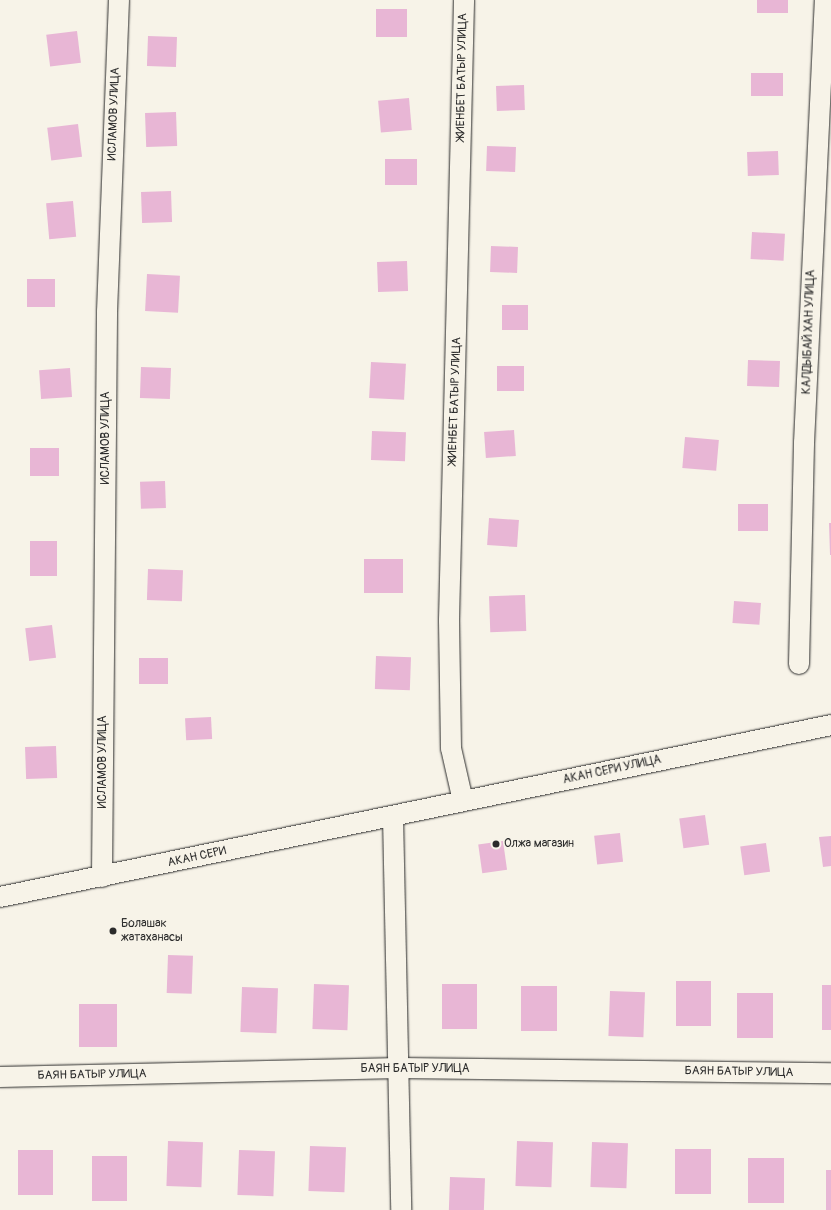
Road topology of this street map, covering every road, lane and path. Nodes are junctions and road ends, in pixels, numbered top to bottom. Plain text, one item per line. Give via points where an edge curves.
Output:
1 (119, 0) edge
2 (464, 0) edge
3 (825, 0) edge
4 (799, 664) dead end
5 (831, 725) edge
6 (463, 801) junction
7 (393, 816) junction
8 (102, 877) junction
9 (0, 897) edge
10 (400, 1068) junction
11 (831, 1073) edge
12 (0, 1077) edge
13 (401, 1210) edge

1 - 8 street, ИСЛАМОВ УЛИЦА via 107,312
2 - 6 street, ЖИЕНБЕТ БАТЫР УЛИЦА via 449,620 451,748
3 - 4 street, КАЛДЫБАЙ ХАН УЛИЦА via 805,435
5 - 6 street, АКАН СЕРИ УЛИЦА
6 - 7 street, АКАН СЕРИ УЛИЦА
7 - 8 street, АКАН СЕРИ
7 - 10 street
8 - 9 street, АКАН СЕРИ
10 - 11 street, БАЯН БАТЫР УЛИЦА
10 - 12 street, БАЯН БАТЫР УЛИЦА
10 - 13 street

